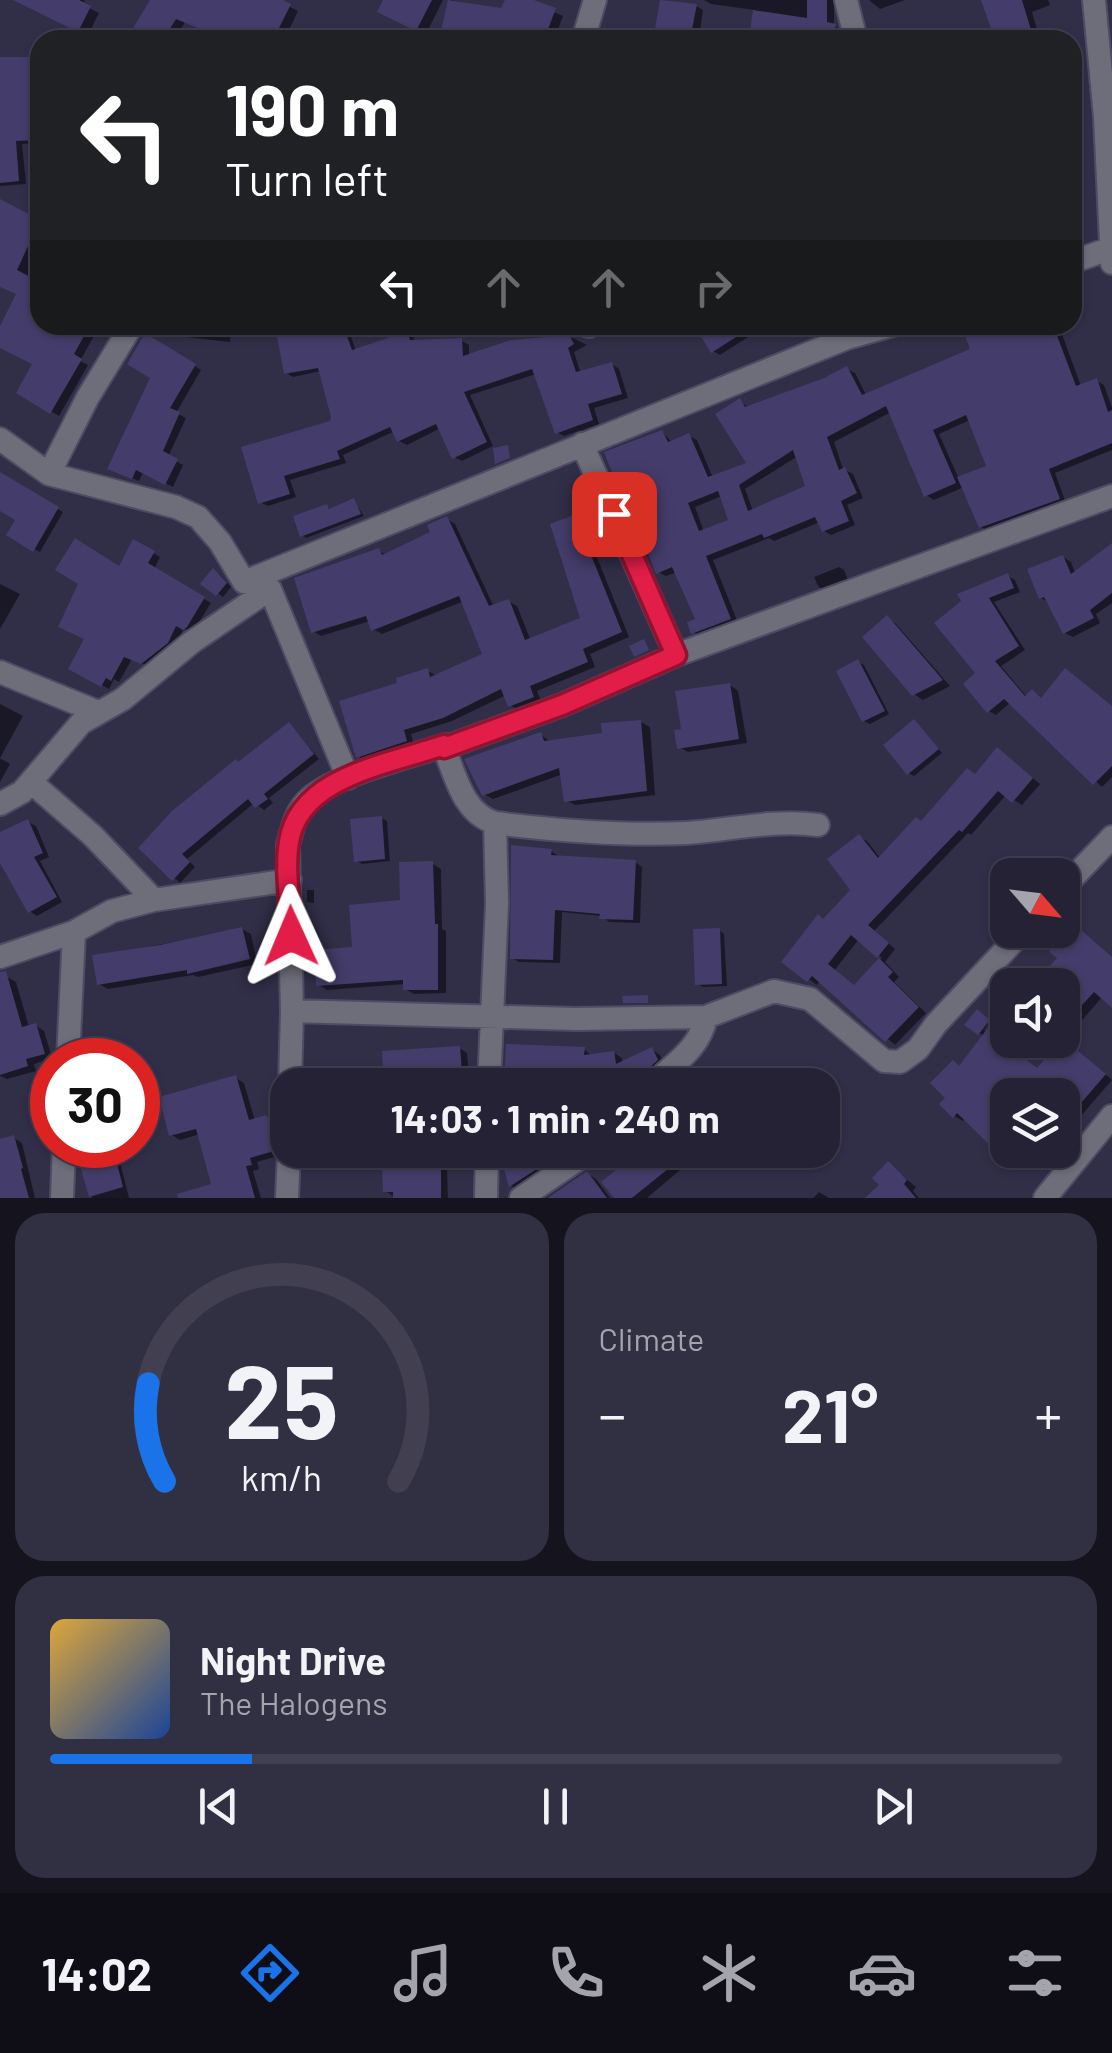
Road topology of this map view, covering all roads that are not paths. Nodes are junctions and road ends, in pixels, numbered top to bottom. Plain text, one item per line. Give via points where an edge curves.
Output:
1 (595, 0) edge
2 (846, 0) edge
3 (1094, 0) edge
4 (585, 30) edge
5 (854, 30) edge
6 (1111, 256) edge
7 (1082, 260) edge
8 (126, 335) edge
9 (857, 335) edge
10 (0, 439) edge
11 (582, 444) junction
12 (49, 474) junction
13 (1112, 496) edge
14 (244, 582) junction
15 (270, 589) junction
16 (676, 655) junction
17 (0, 672) edge
18 (98, 712) junction
19 (444, 748) junction
20 (348, 778) junction
21 (32, 782) junction
22 (0, 804) edge
23 (495, 823) junction
24 (818, 825) dead end
25 (1112, 837) edge
26 (1080, 871) edge
27 (290, 880) junction
28 (154, 900) junction
29 (74, 932) junction
30 (1007, 948) edge
31 (0, 957) edge
32 (292, 1010) junction
33 (492, 1016) junction
34 (706, 1017) junction
35 (69, 1038) edge
36 (290, 1068) edge
37 (490, 1068) edge
38 (671, 1068) edge
39 (1112, 1116) edge
40 (63, 1168) edge
41 (288, 1168) edge
42 (487, 1168) edge
43 (565, 1168) edge
44 (62, 1198) edge
45 (287, 1198) edge
46 (486, 1198) edge
47 (521, 1198) edge
48 (1045, 1198) edge

1 - 4 street
2 - 5 street
3 - 6 street
6 - 7 street
8 - 12 street
9 - 11 street
10 - 12 street
11 - 14 street
11 - 16 street
12 - 14 street via 198,517
13 - 16 street
14 - 15 street
15 - 18 street
15 - 20 street
16 - 19 street
17 - 18 street
18 - 21 street
19 - 20 street
19 - 23 street via 469,806
20 - 27 street via 307,801 294,821
21 - 22 street
21 - 28 street
23 - 24 street via 632,835 778,822
23 - 33 street
25 - 26 street
27 - 28 street
27 - 32 street
28 - 29 street via 112,911
29 - 31 street
29 - 35 street
30 - 34 street via 900,1062 884,1061 810,998 774,991
32 - 33 street
32 - 36 street
33 - 34 street
33 - 37 street
34 - 38 street via 694,1048
39 - 48 street
40 - 44 street
41 - 45 street
42 - 46 street
43 - 47 street

